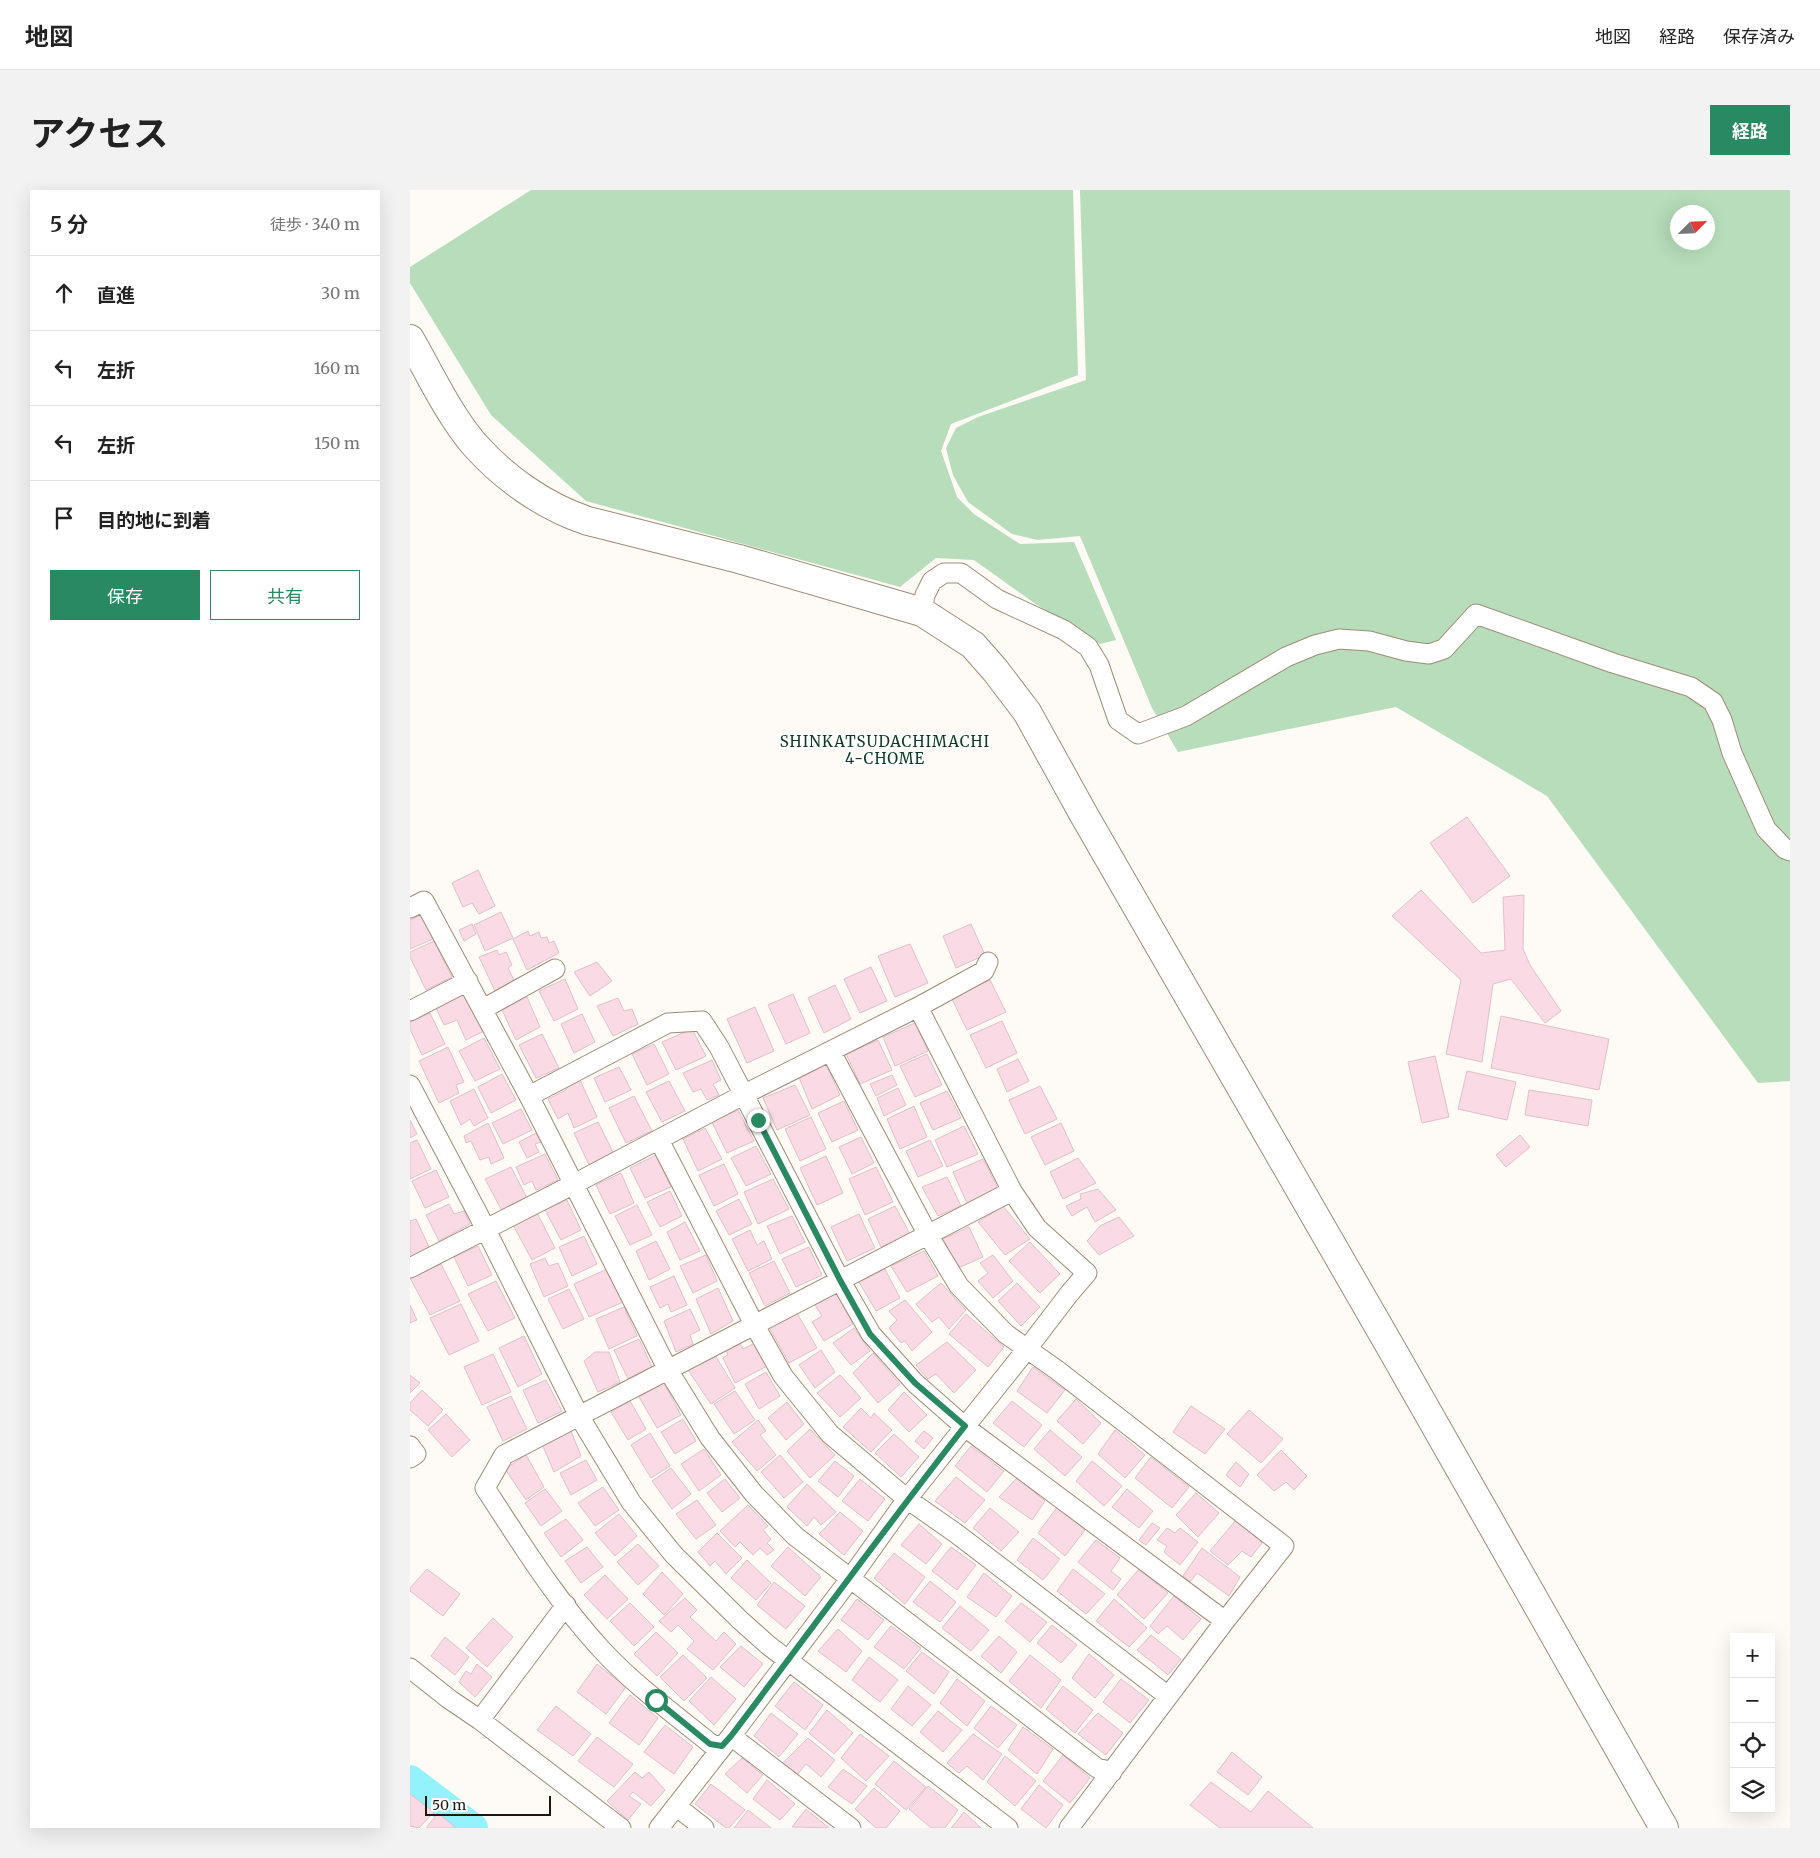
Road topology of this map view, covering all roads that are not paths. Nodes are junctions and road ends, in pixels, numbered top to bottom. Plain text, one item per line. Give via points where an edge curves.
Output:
1 (410, 339) edge
2 (922, 612) junction
3 (1790, 851) edge
4 (410, 908) edge
5 (988, 962) dead end
6 (555, 969) dead end
7 (468, 981) junction
8 (918, 1007) junction
9 (482, 1009) junction
10 (410, 1011) edge
11 (831, 1052) junction
12 (410, 1085) edge
13 (743, 1095) junction
14 (529, 1096) junction
15 (658, 1140) junction
16 (574, 1184) junction
17 (1012, 1191) junction
18 (486, 1229) junction
19 (928, 1236) junction
20 (410, 1268) edge
21 (840, 1280) junction
22 (755, 1326) junction
23 (1027, 1349) junction
24 (668, 1370) junction
25 (579, 1416) junction
26 (965, 1426) junction
27 (410, 1446) edge
28 (410, 1458) edge
29 (907, 1499) junction
30 (850, 1579) junction
31 (566, 1605) junction
32 (1225, 1621) junction
33 (789, 1660) junction
34 (410, 1668) edge
35 (1168, 1696) junction
36 (480, 1720) junction
37 (726, 1741) junction
38 (1112, 1772) junction
39 (676, 1806) junction
40 (621, 1828) edge
41 (659, 1828) edge
42 (704, 1828) edge
43 (851, 1828) edge
44 (1008, 1828) edge
45 (1069, 1828) edge
46 (1664, 1828) edge

1 - 2 street via 474,443 496,465 547,503 569,515 739,559
2 - 3 street via 932,581 944,573 961,573 997,600 1064,630 1088,648 1099,666 1118,720 1138,734 1186,716 1286,657 1315,644 1338,639 1369,641 1429,654 1444,649 1476,614 1691,687 1713,702 1766,829
2 - 46 street via 972,646 1027,712
4 - 7 street via 424,901
5 - 8 street via 984,971
6 - 9 street
7 - 9 street
7 - 10 street
8 - 11 street
8 - 17 street
9 - 14 street
11 - 13 street
11 - 19 street
12 - 18 street
13 - 14 street via 702,1021 668,1023
13 - 15 street
13 - 21 street
14 - 16 street
15 - 16 street
15 - 22 street
16 - 18 street
16 - 24 street
17 - 19 street
17 - 23 street via 1037,1228 1087,1273
18 - 20 street
18 - 25 street
19 - 21 street
19 - 23 street via 959,1286 1006,1334
21 - 22 street
21 - 26 street via 870,1334 915,1383
22 - 24 street
22 - 29 street via 783,1376 830,1434
23 - 26 street
23 - 32 street via 1284,1546
24 - 25 street
24 - 30 street via 710,1438 754,1494 794,1536
25 - 31 street via 504,1455 485,1488 538,1570
25 - 33 street via 631,1502 674,1555 740,1620
26 - 29 street
26 - 32 street
27 - 28 street via 416,1454
29 - 30 street
29 - 35 street
30 - 33 street
30 - 38 street via 1097,1768
31 - 36 street
31 - 37 street via 602,1649 656,1700 710,1744
32 - 35 street
33 - 37 street
33 - 44 street
34 - 36 street
35 - 38 street
36 - 40 street
37 - 39 street
37 - 43 street
38 - 45 street
39 - 41 street
39 - 42 street

